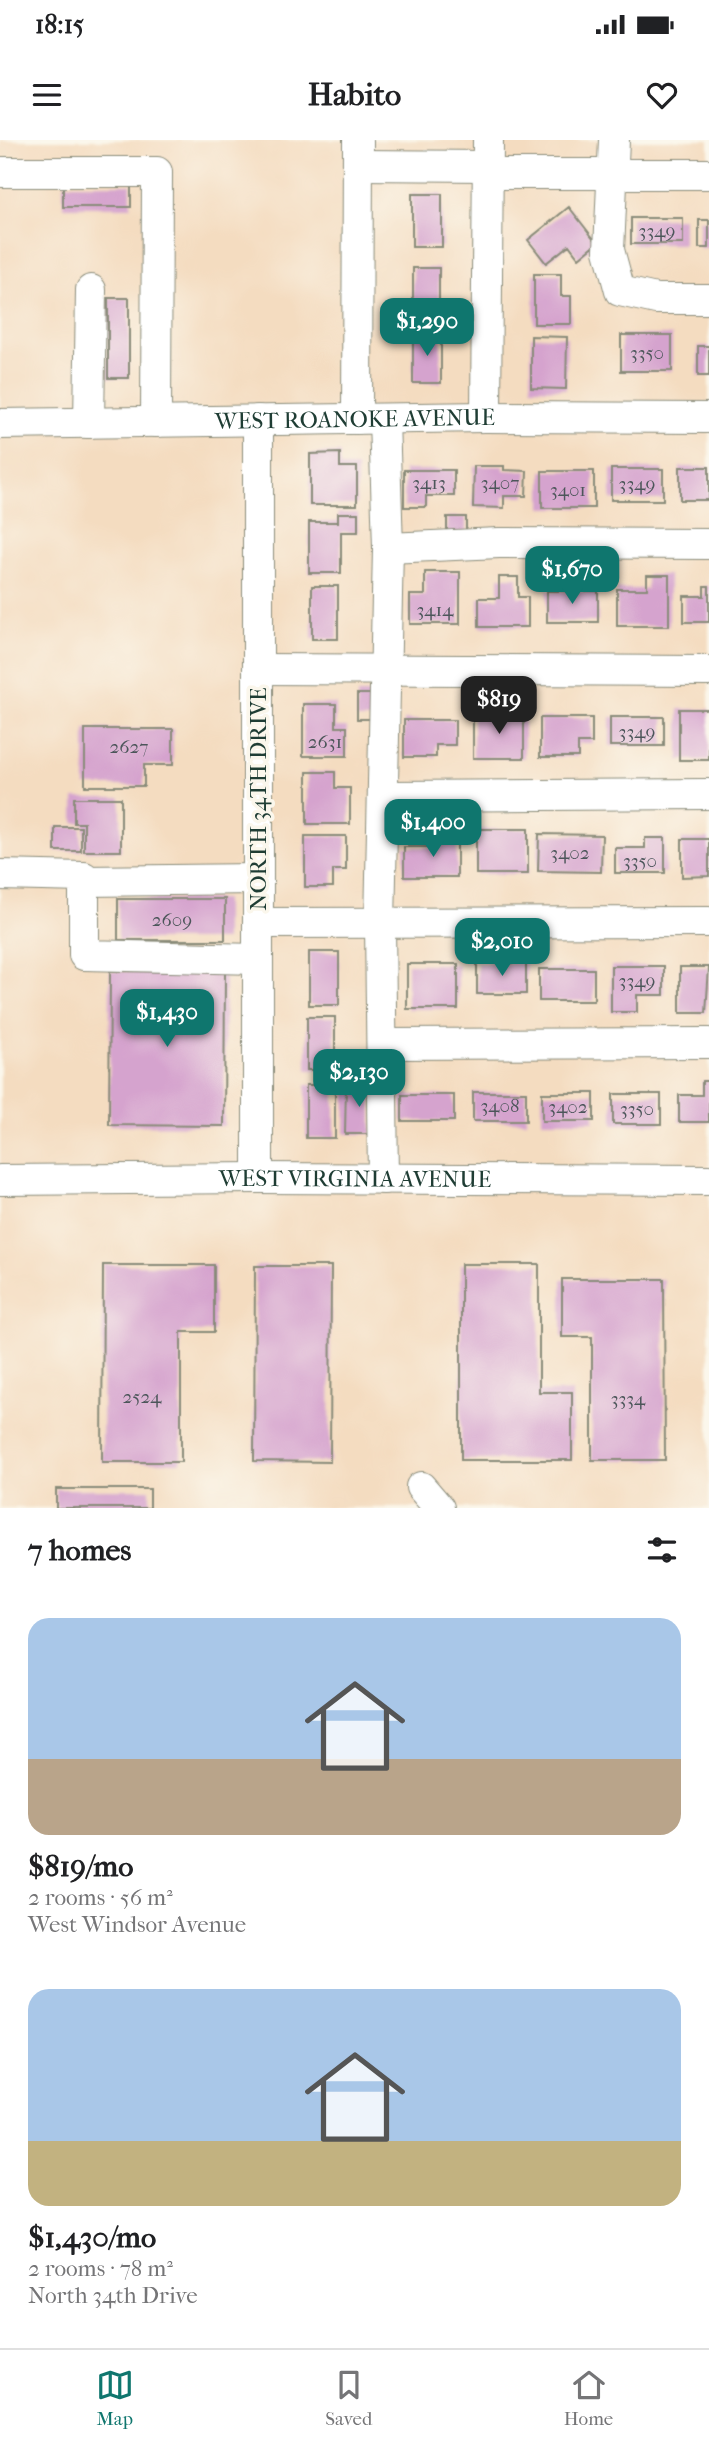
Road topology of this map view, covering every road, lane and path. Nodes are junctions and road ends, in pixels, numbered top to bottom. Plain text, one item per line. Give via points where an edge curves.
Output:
1 (614, 140) edge
2 (358, 152) edge
3 (488, 160) edge
4 (0, 172) edge
5 (614, 174) junction
6 (709, 174) edge
7 (91, 290) dead end
8 (709, 299) edge
9 (486, 417) junction
10 (709, 418) edge
11 (371, 419) junction
12 (258, 420) junction
13 (156, 422) junction
14 (89, 423) junction
15 (0, 424) edge
16 (709, 544) edge
17 (388, 548) junction
18 (258, 669) junction
19 (384, 669) junction
20 (709, 671) edge
21 (709, 794) edge
22 (384, 796) junction
23 (0, 875) edge
24 (258, 879) junction
25 (84, 881) junction
26 (709, 922) edge
27 (258, 923) junction
28 (380, 924) junction
29 (258, 959) junction
30 (709, 1043) edge
31 (383, 1044) junction
32 (258, 1178) junction
33 (383, 1179) junction
34 (0, 1180) edge
35 (709, 1180) edge

1 - 5 street
2 - 3 street
2 - 11 street
3 - 5 street
3 - 9 street
4 - 13 street via 158,172
5 - 6 street
5 - 8 street via 609,250 620,291 656,299
7 - 14 street
9 - 10 street, WEST ROANOKE AVENUE
9 - 11 street, WEST ROANOKE AVENUE
11 - 12 street, WEST ROANOKE AVENUE
11 - 17 street
12 - 13 street, WEST ROANOKE AVENUE
12 - 18 street, NORTH 34TH DRIVE
13 - 14 street, WEST ROANOKE AVENUE
14 - 15 street, WEST ROANOKE AVENUE
16 - 17 street via 499,543
17 - 19 street
18 - 19 street
18 - 24 street, NORTH 34TH DRIVE
19 - 20 street
19 - 22 street
21 - 22 street
22 - 28 street
23 - 25 street via 84,877
24 - 25 street
24 - 27 street, NORTH 34TH DRIVE
25 - 29 street via 84,955
26 - 28 street
27 - 28 street
27 - 29 street, NORTH 34TH DRIVE
28 - 31 street
29 - 32 street, NORTH 34TH DRIVE
30 - 31 street
31 - 33 street
32 - 33 street, WEST VIRGINIA AVENUE
32 - 34 street, WEST VIRGINIA AVENUE
33 - 35 street, WEST VIRGINIA AVENUE

